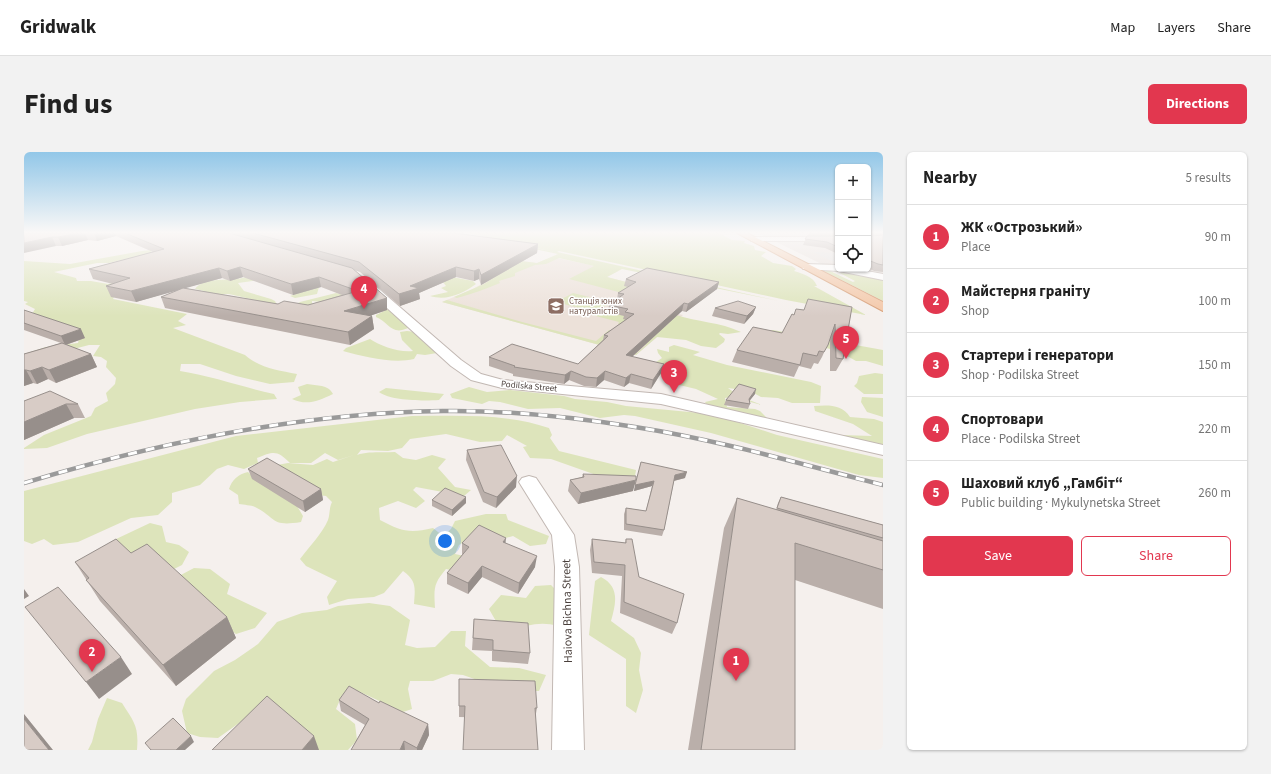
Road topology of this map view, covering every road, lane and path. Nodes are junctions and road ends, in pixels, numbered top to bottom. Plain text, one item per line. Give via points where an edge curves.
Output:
1 (795, 261) edge
2 (806, 267) junction
3 (835, 268) edge
4 (857, 272) edge
5 (356, 275) edge
6 (883, 277) edge
7 (883, 307) edge
8 (883, 450) edge
9 (529, 482) dead end
10 (568, 750) edge

1 - 2 main road
2 - 3 street
2 - 7 main road
4 - 6 street
5 - 8 street, Podilska Street via 456,363 476,377 502,384 661,399
9 - 10 street, Haiova Bichna Street via 563,535 568,567

